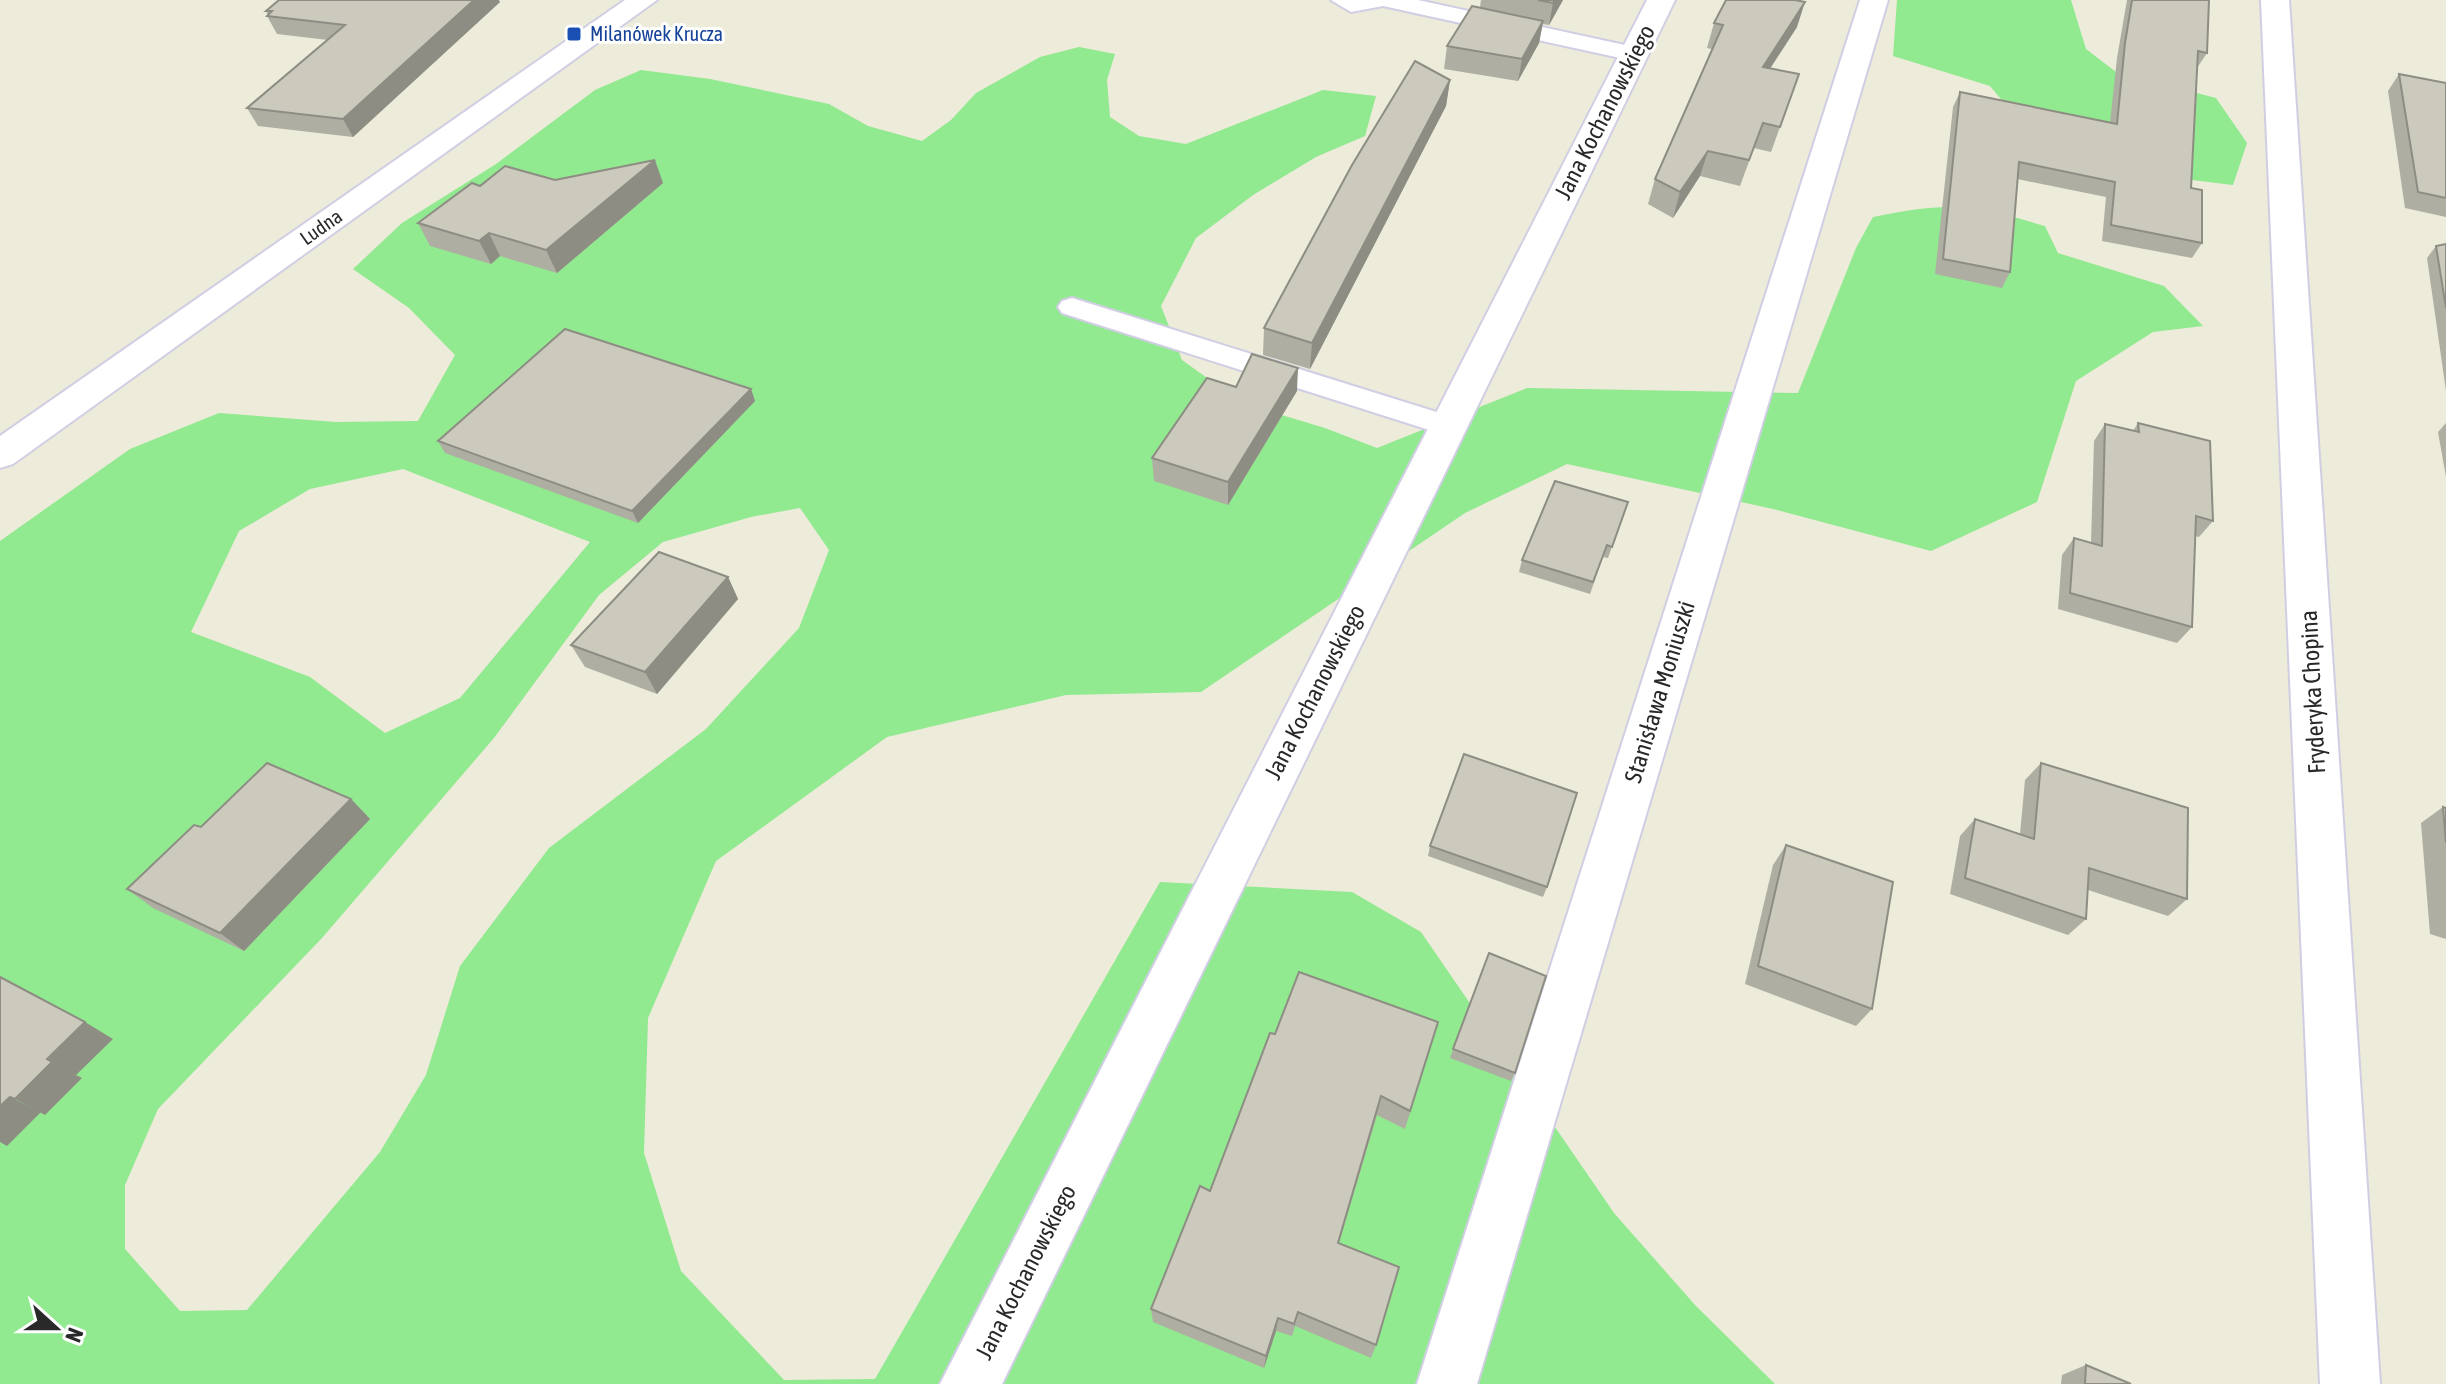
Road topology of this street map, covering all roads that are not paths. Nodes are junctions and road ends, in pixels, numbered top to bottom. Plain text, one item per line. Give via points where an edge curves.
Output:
1 (1342, 0) edge
2 (1379, 0) edge
3 (1387, 0) edge
4 (1661, 0) edge
5 (1874, 0) edge
6 (2275, 0) edge
7 (640, 1) edge
8 (1634, 54) junction
9 (1072, 307) dead end
10 (1448, 426) junction
11 (0, 455) edge
12 (970, 1384) edge
13 (1447, 1384) edge
14 (2350, 1384) edge

1 - 2 lane via 1351,5
3 - 8 lane
4 - 8 street, Jana Kochanowskiego
5 - 13 street, Stanisława Moniuszki
6 - 14 street, Fryderyka Chopina
7 - 11 street, Ludna
8 - 10 street, Jana Kochanowskiego
9 - 10 lane
10 - 12 street, Jana Kochanowskiego

